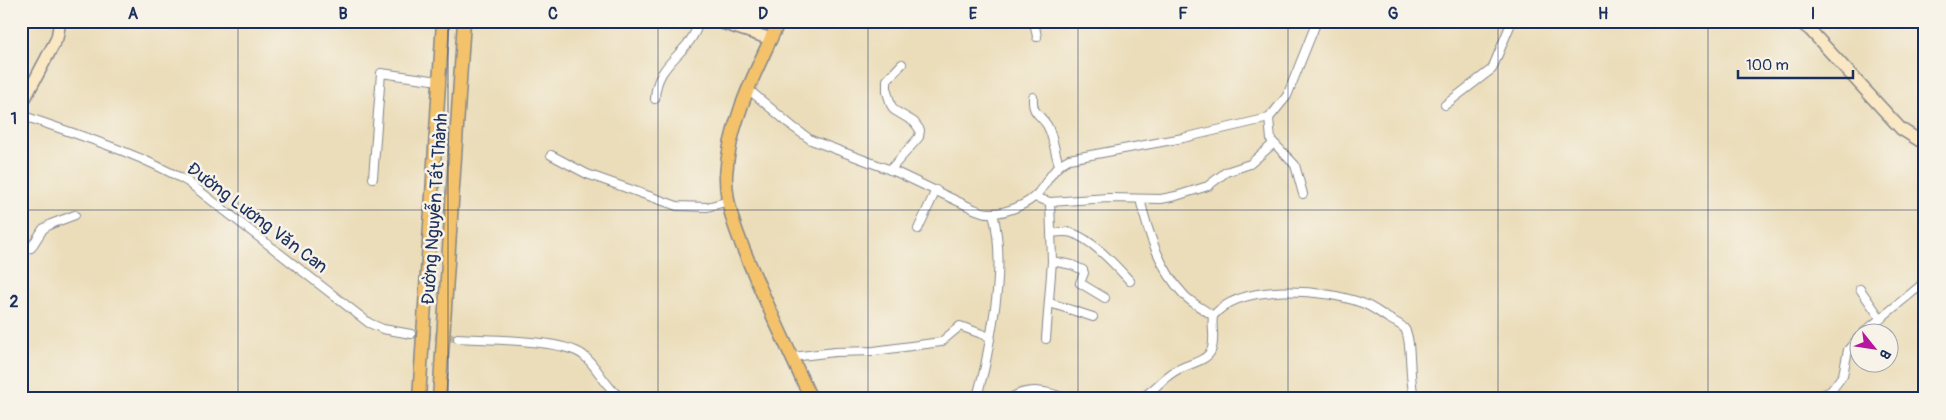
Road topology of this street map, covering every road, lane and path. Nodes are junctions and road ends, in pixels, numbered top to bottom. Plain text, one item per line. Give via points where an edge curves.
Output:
1 (60, 21) edge
2 (442, 21) edge
3 (464, 21) edge
4 (699, 21) edge
5 (716, 21) edge
6 (779, 21) edge
7 (1034, 21) edge
8 (1317, 21) edge
9 (1512, 21) edge
10 (1798, 21) edge
11 (1814, 26) edge
12 (1038, 37) dead end
13 (771, 39) junction
14 (902, 64) dead end
15 (439, 81) junction
16 (748, 89) junction
17 (1033, 97) dead end
18 (655, 99) dead end
19 (1445, 105) dead end
20 (21, 106) edge
21 (21, 114) edge
22 (1269, 118) junction
23 (1273, 144) junction
24 (1925, 144) edge
25 (552, 155) dead end
26 (1059, 164) junction
27 (890, 170) junction
28 (374, 178) dead end
29 (936, 190) junction
30 (1303, 194) dead end
31 (1034, 196) junction
32 (1140, 199) junction
33 (729, 201) junction
34 (1050, 202) junction
35 (993, 213) junction
36 (75, 215) dead end
37 (918, 229) dead end
38 (1052, 234) junction
39 (428, 240) junction
40 (451, 241) junction
41 (21, 250) edge
42 (1052, 261) junction
43 (1130, 282) dead end
44 (1922, 283) edge
45 (1860, 289) dead end
46 (1925, 297) edge
47 (1106, 298) dead end
48 (1050, 303) junction
49 (1213, 316) junction
50 (1094, 317) dead end
51 (1881, 319) junction
52 (1877, 322) edge
53 (411, 334) tunnel mouth
54 (990, 337) junction
55 (458, 338) tunnel mouth
56 (1046, 339) dead end
57 (1848, 350) edge
58 (792, 357) junction
59 (418, 399) edge
60 (439, 399) edge
61 (625, 399) edge
62 (811, 399) edge
63 (978, 399) edge
64 (1009, 399) edge
65 (1066, 399) edge
66 (1140, 399) edge
67 (1415, 399) edge
68 (1812, 399) edge

1 - 20 street via 57,38
2 - 15 main road, Đường Nguyễn Tất Thành
3 - 40 main road, Đường Nguyễn Tất Thành
4 - 18 street via 692,38 660,75 655,86
5 - 13 street
6 - 13 main road
7 - 12 street
8 - 22 street via 1287,96
9 - 19 street via 1492,69
10 - 11 street
11 - 24 street via 1901,129
13 - 16 main road
14 - 27 street via 887,80 886,92 894,110 914,122 920,135
15 - 28 street via 381,73
15 - 39 main road, Đường Nguyễn Tất Thành
16 - 27 street via 811,140
16 - 33 main road via 728,156
17 - 26 street via 1034,111 1049,130
21 - 53 street, Đường Lương Văn Can via 164,168 188,182 369,323
22 - 23 street
22 - 26 street via 1069,159
23 - 30 street via 1295,165
23 - 32 street via 1250,164 1226,172 1196,191 1160,199
25 - 33 street via 587,174 677,206 707,207
26 - 31 street
27 - 29 street
29 - 35 street via 974,209
29 - 37 street
31 - 34 street
31 - 35 street via 1023,204
32 - 34 street
32 - 49 street via 1154,248 1173,280 1186,297
33 - 58 main road via 743,248
34 - 38 street
35 - 54 street via 998,242 998,281
36 - 41 street via 43,229 31,248
38 - 42 street
38 - 43 street via 1071,233 1081,238 1114,264
39 - 40 main road
39 - 59 main road, Đường Nguyễn Tất Thành
40 - 60 main road, Đường Nguyễn Tất Thành
42 - 47 street via 1083,270 1080,283
42 - 48 street
44 - 46 street
44 - 51 street
45 - 51 street
48 - 50 street
48 - 56 street
49 - 66 street via 1214,340 1207,357 1176,371
49 - 67 street via 1238,299 1276,292 1310,292 1364,303 1406,330
51 - 52 street
54 - 58 street via 960,326 941,342
54 - 63 street
55 - 61 street via 524,342 577,351 613,391
57 - 68 street via 1842,376 1831,391
58 - 62 main road
64 - 65 street via 1018,393 1037,391

